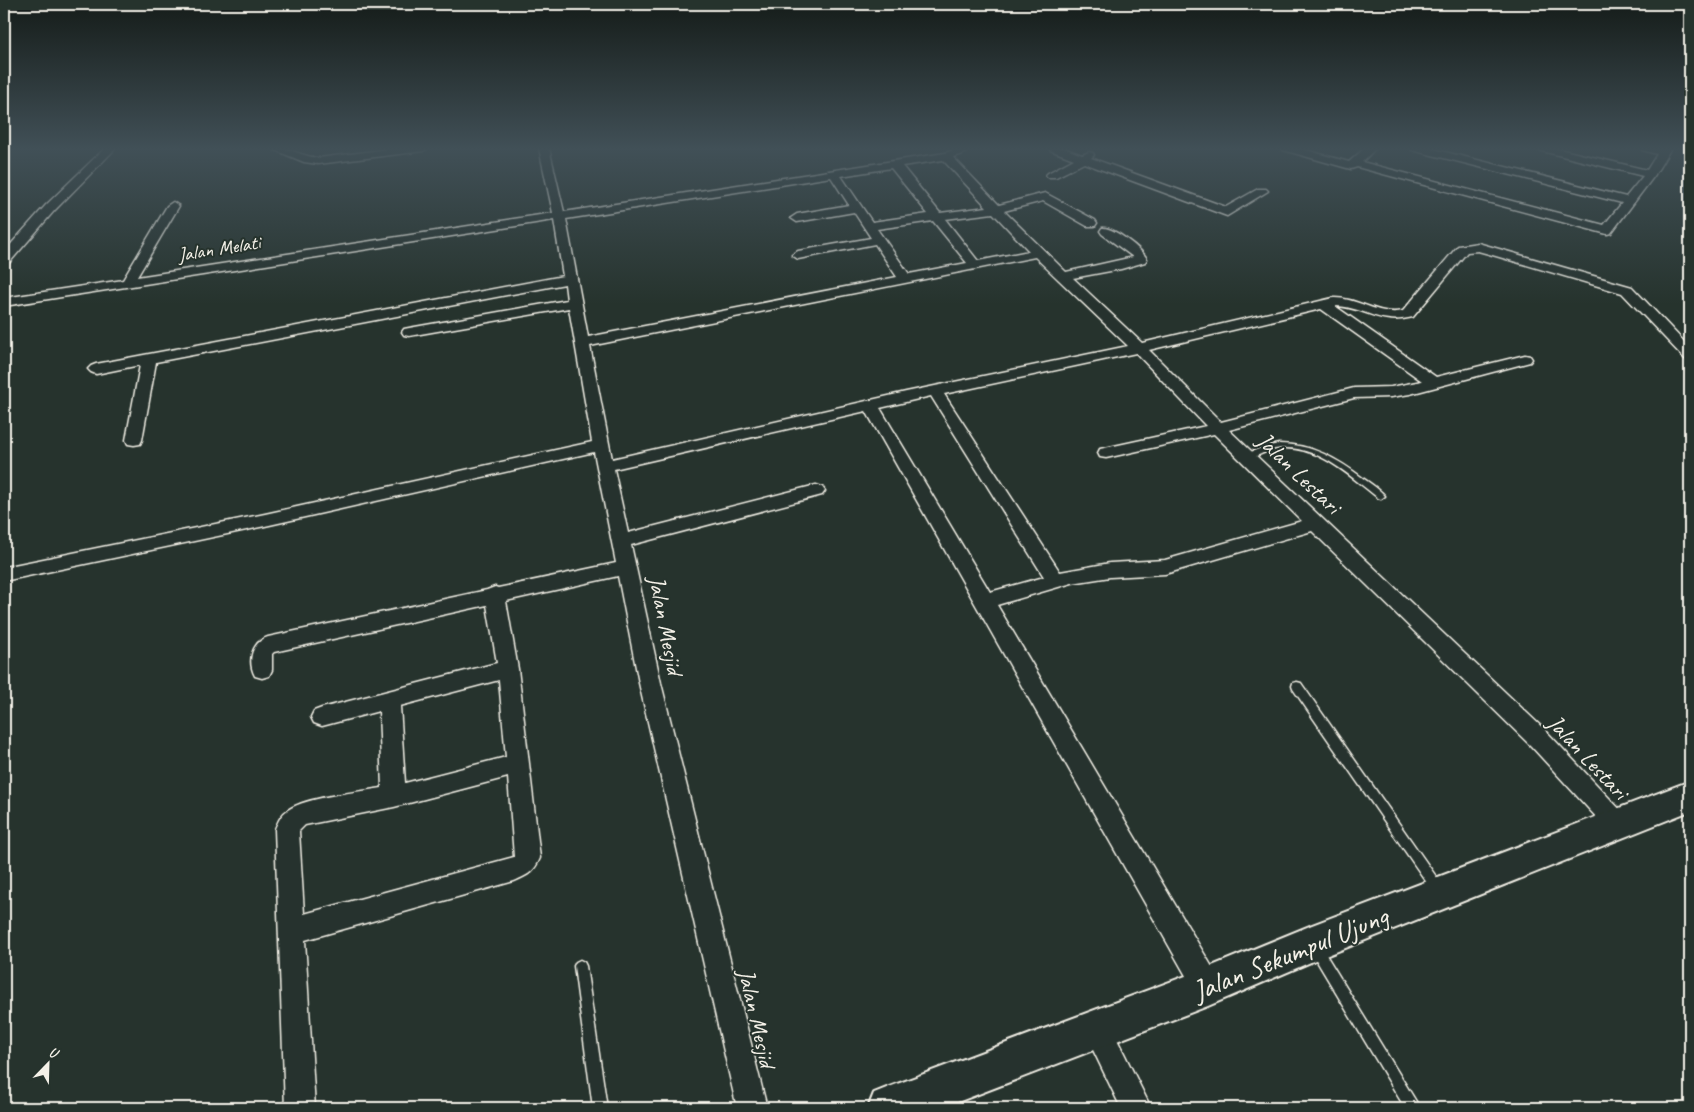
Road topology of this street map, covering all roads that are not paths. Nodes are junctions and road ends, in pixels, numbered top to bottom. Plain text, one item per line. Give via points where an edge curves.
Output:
1 (58, 200) edge
2 (556, 200) edge
3 (660, 200) edge
4 (851, 200) edge
5 (923, 200) edge
6 (987, 200) edge
7 (1026, 200) edge
8 (1051, 200) edge
9 (1192, 200) edge
10 (1248, 200) edge
11 (1494, 200) edge
12 (1624, 200) edge
13 (1628, 201) joint
14 (173, 206) dead end
15 (856, 208) junction
16 (996, 209) junction
17 (559, 215) junction
18 (936, 216) junction
19 (797, 218) dead end
20 (1091, 223) dead end
21 (869, 226) junction
22 (1106, 231) dead end
23 (879, 240) junction
24 (1038, 253) junction
25 (798, 255) dead end
26 (4, 260) edge
27 (975, 265) junction
28 (1065, 276) junction
29 (569, 279) junction
30 (905, 279) junction
31 (128, 282) junction
32 (4, 302) edge
33 (574, 303) junction
34 (1323, 304) junction
35 (409, 332) dead end
36 (581, 342) junction
37 (1139, 348) junction
38 (1690, 356) edge
39 (149, 359) junction
40 (1525, 359) dead end
41 (96, 369) dead end
42 (1434, 383) junction
43 (935, 391) junction
44 (871, 404) junction
45 (1219, 428) junction
46 (134, 440) dead end
47 (601, 445) junction
48 (1106, 453) dead end
49 (1246, 457) junction
50 (605, 466) junction
51 (816, 491) dead end
52 (1381, 496) dead end
53 (1317, 523) junction
54 (622, 541) junction
55 (627, 567) junction
56 (4, 574) edge
57 (1056, 581) junction
58 (495, 594) junction
59 (984, 602) junction
60 (508, 669) junction
61 (262, 670) dead end
62 (1297, 686) dead end
63 (389, 699) junction
64 (322, 717) dead end
65 (518, 764) junction
66 (394, 796) junction
67 (1690, 796) edge
68 (1618, 824) junction
69 (1441, 893) junction
70 (293, 930) junction
71 (1312, 943) junction
72 (580, 966) dead end
73 (1208, 987) junction
74 (1097, 1029) junction
75 (300, 1108) edge
76 (600, 1108) edge
77 (752, 1108) edge
78 (889, 1108) edge
79 (1136, 1108) edge
80 (1413, 1108) edge

1 - 26 street
2 - 17 street, Jalan Mesjid
3 - 17 street, Jalan Melati
4 - 15 street
5 - 18 street
6 - 16 street, Jalan Lestari
7 - 16 street
8 - 20 street
9 - 10 street via 1230,212
11 - 13 street via 1607,230
12 - 13 street
14 - 31 street
15 - 19 street
15 - 21 street
16 - 18 street
16 - 24 street, Jalan Lestari
17 - 29 street, Jalan Mesjid
17 - 31 street, Jalan Melati
18 - 21 street
18 - 27 street
21 - 23 street
22 - 28 street via 1140,259
23 - 25 street
23 - 30 street
24 - 27 street
24 - 28 street, Jalan Lestari
27 - 30 street
28 - 37 street, Jalan Lestari
29 - 33 street, Jalan Mesjid
29 - 39 street
30 - 36 street
31 - 32 street, Jalan Melati
33 - 35 street
33 - 36 street, Jalan Mesjid
34 - 37 street
34 - 38 street via 1338,301 1400,317 1408,314 1464,249 1478,247 1627,290
34 - 42 street
36 - 47 street, Jalan Mesjid
37 - 43 street
37 - 45 street, Jalan Lestari
39 - 41 street
39 - 46 street
40 - 42 street
42 - 45 street via 1391,392 1354,393
43 - 44 street
43 - 57 street
44 - 50 street
44 - 59 street
45 - 48 street
45 - 49 street, Jalan Lestari
47 - 50 street, Jalan Mesjid
47 - 56 street
49 - 52 lane via 1277,446 1296,446 1339,464
49 - 53 street, Jalan Lestari
50 - 54 street, Jalan Mesjid
51 - 54 street
53 - 57 street via 1165,567 1110,570
53 - 68 street, Jalan Lestari via 1539,739
54 - 55 street, Jalan Mesjid
55 - 58 street
55 - 77 street, Jalan Mesjid via 650,683
57 - 59 street
58 - 60 street
58 - 61 street via 268,645 262,652
59 - 73 street
60 - 63 street
60 - 65 street
62 - 69 lane
63 - 64 street
63 - 66 street
65 - 66 street
65 - 70 street via 528,850 528,858 523,865
66 - 70 street via 309,812 291,821 288,829
67 - 68 main road, Jalan Sekumpul Ujung
68 - 69 main road, Jalan Sekumpul Ujung
69 - 71 main road, Jalan Sekumpul Ujung
70 - 75 street
71 - 73 main road, Jalan Sekumpul Ujung
71 - 80 lane
72 - 76 lane
73 - 74 main road, Jalan Sekumpul Ujung
74 - 78 main road, Jalan Sekumpul Ujung
74 - 79 street

